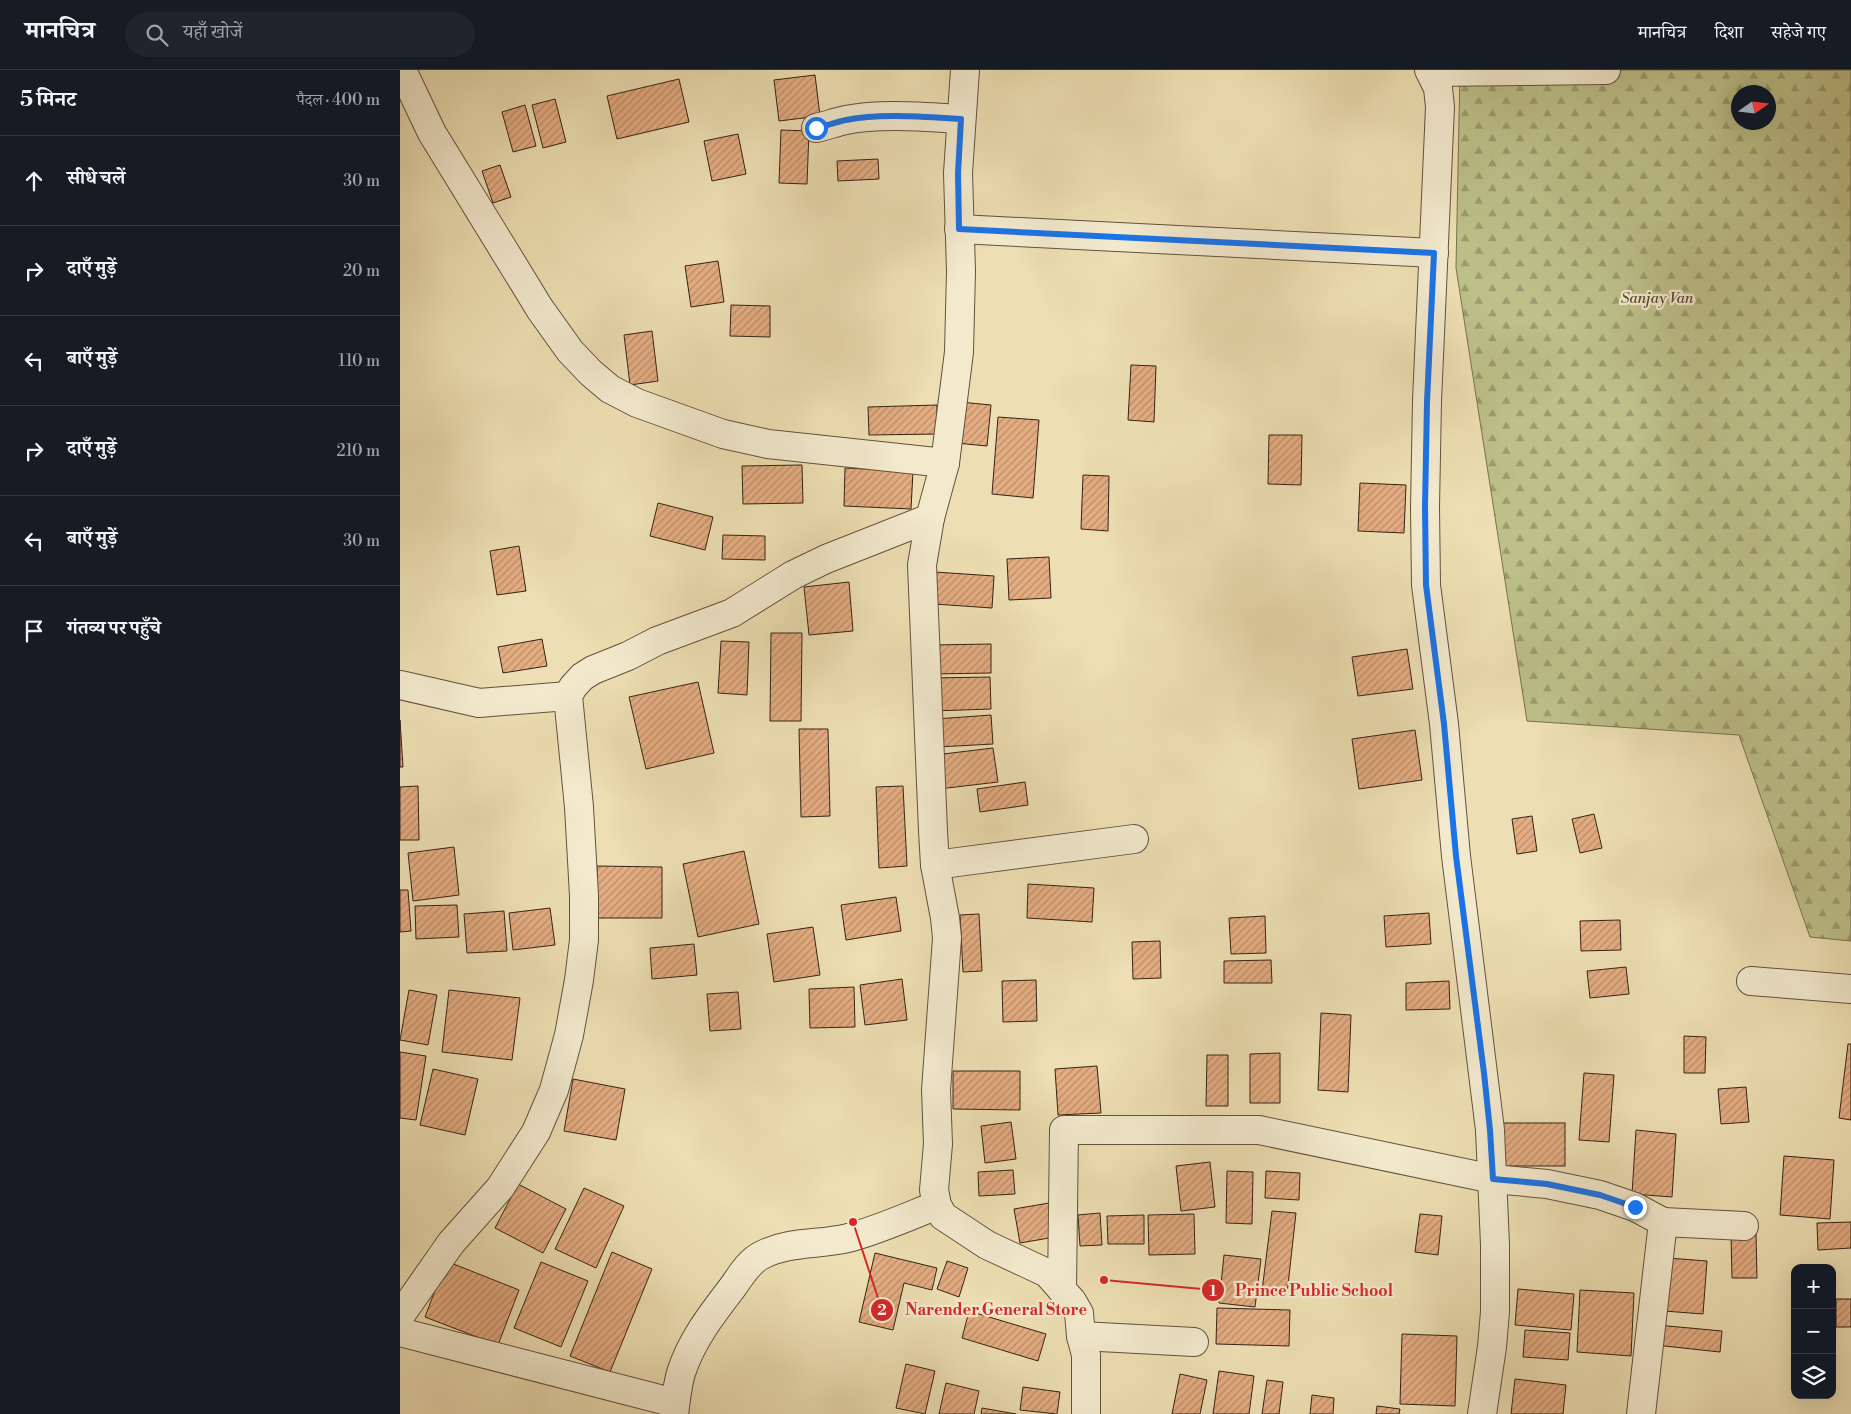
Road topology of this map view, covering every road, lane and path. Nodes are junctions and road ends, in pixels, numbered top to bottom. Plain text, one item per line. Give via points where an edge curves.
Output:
1 (402, 70) edge
2 (965, 70) edge
3 (1606, 70) edge
4 (1430, 71) edge
5 (961, 119) junction
6 (816, 128) dead end
7 (959, 229) junction
8 (1434, 253) junction
9 (945, 463) junction
10 (930, 518) junction
11 (400, 685) edge
12 (568, 696) junction
13 (1134, 839) dead end
14 (935, 865) junction
15 (1751, 981) dead end
16 (1851, 989) edge
17 (1493, 1179) junction
18 (937, 1205) junction
19 (1663, 1222) junction
20 (1744, 1226) dead end
21 (1062, 1290) junction
22 (400, 1316) edge
23 (400, 1332) edge
24 (1081, 1336) junction
25 (1194, 1342) dead end
26 (675, 1408) edge
27 (1086, 1414) edge
28 (1482, 1414) edge
29 (1641, 1414) edge

1 - 9 street via 432,133 540,308 570,351 610,389 637,403 723,434 768,444
2 - 5 street
3 - 4 street
4 - 8 street via 1438,88 1440,107
5 - 6 street via 874,118 847,120
5 - 7 street
7 - 8 street
7 - 9 street via 959,352
8 - 17 street via 1427,411 1426,585 1484,1073
9 - 10 street
10 - 12 street via 826,558 732,613 593,670 572,687
10 - 14 street via 922,565
11 - 12 street via 479,703
12 - 22 street via 584,896 583,948 569,1035 554,1090 536,1132 500,1188 451,1244
13 - 14 street
14 - 18 street via 947,938 936,1090 938,1144 934,1190
15 - 16 street
17 - 19 street via 1547,1184 1600,1195 1635,1207
17 - 21 street via 1259,1130 1064,1130
17 - 28 street via 1495,1312
18 - 21 street via 943,1216 987,1245 1046,1273
18 - 26 street via 846,1239 789,1246 760,1256 712,1313 696,1340 681,1373
19 - 20 street
19 - 29 street
21 - 24 street via 1079,1313
23 - 26 street
24 - 25 street
24 - 27 street via 1086,1355

